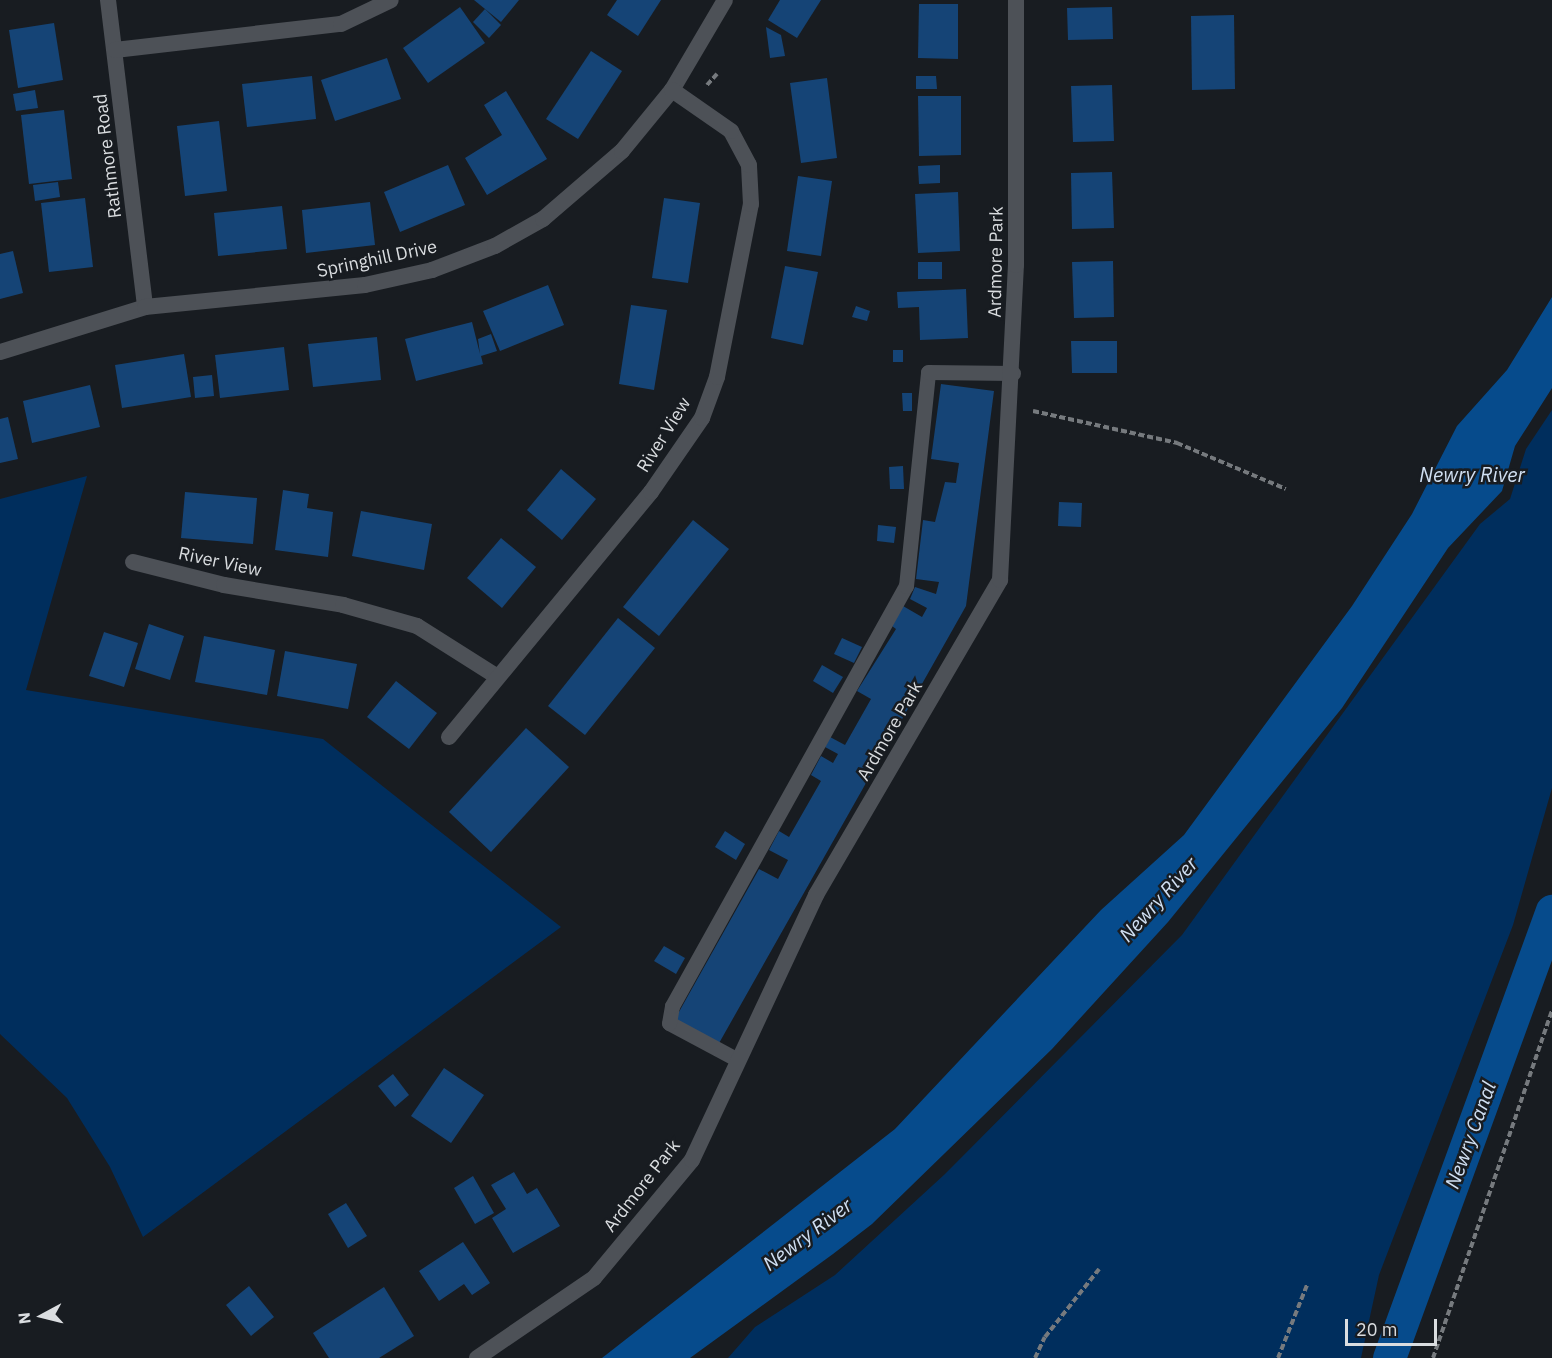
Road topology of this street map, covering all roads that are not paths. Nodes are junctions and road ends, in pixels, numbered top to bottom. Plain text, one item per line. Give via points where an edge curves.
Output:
1 (108, 0) edge
2 (391, 0) edge
3 (725, 0) edge
4 (1016, 0) edge
5 (116, 50) junction
6 (672, 90) junction
7 (145, 308) junction
8 (0, 351) edge
9 (1013, 373) junction
10 (133, 562) dead end
11 (496, 676) junction
12 (449, 737) dead end
13 (738, 1060) junction
14 (477, 1358) edge

1 - 5 street, Rathmore Road
2 - 5 street via 341,24
3 - 6 street, Springhill Drive
4 - 9 street, Ardmore Park
5 - 7 street, Rathmore Road
6 - 7 street, Springhill Drive via 590,181 543,219 495,246 432,270 364,285
6 - 11 street, River View via 731,131 749,165 751,204 717,377 702,418 651,492
7 - 8 street, Springhill Drive
9 - 13 street, Ardmore Park via 1000,580 816,895
9 - 13 lane via 928,372 906,586 672,1006 669,1023
10 - 11 street, River View via 224,585 343,605 417,626
11 - 12 street, River View
13 - 14 street, Ardmore Park via 692,1160 594,1278

